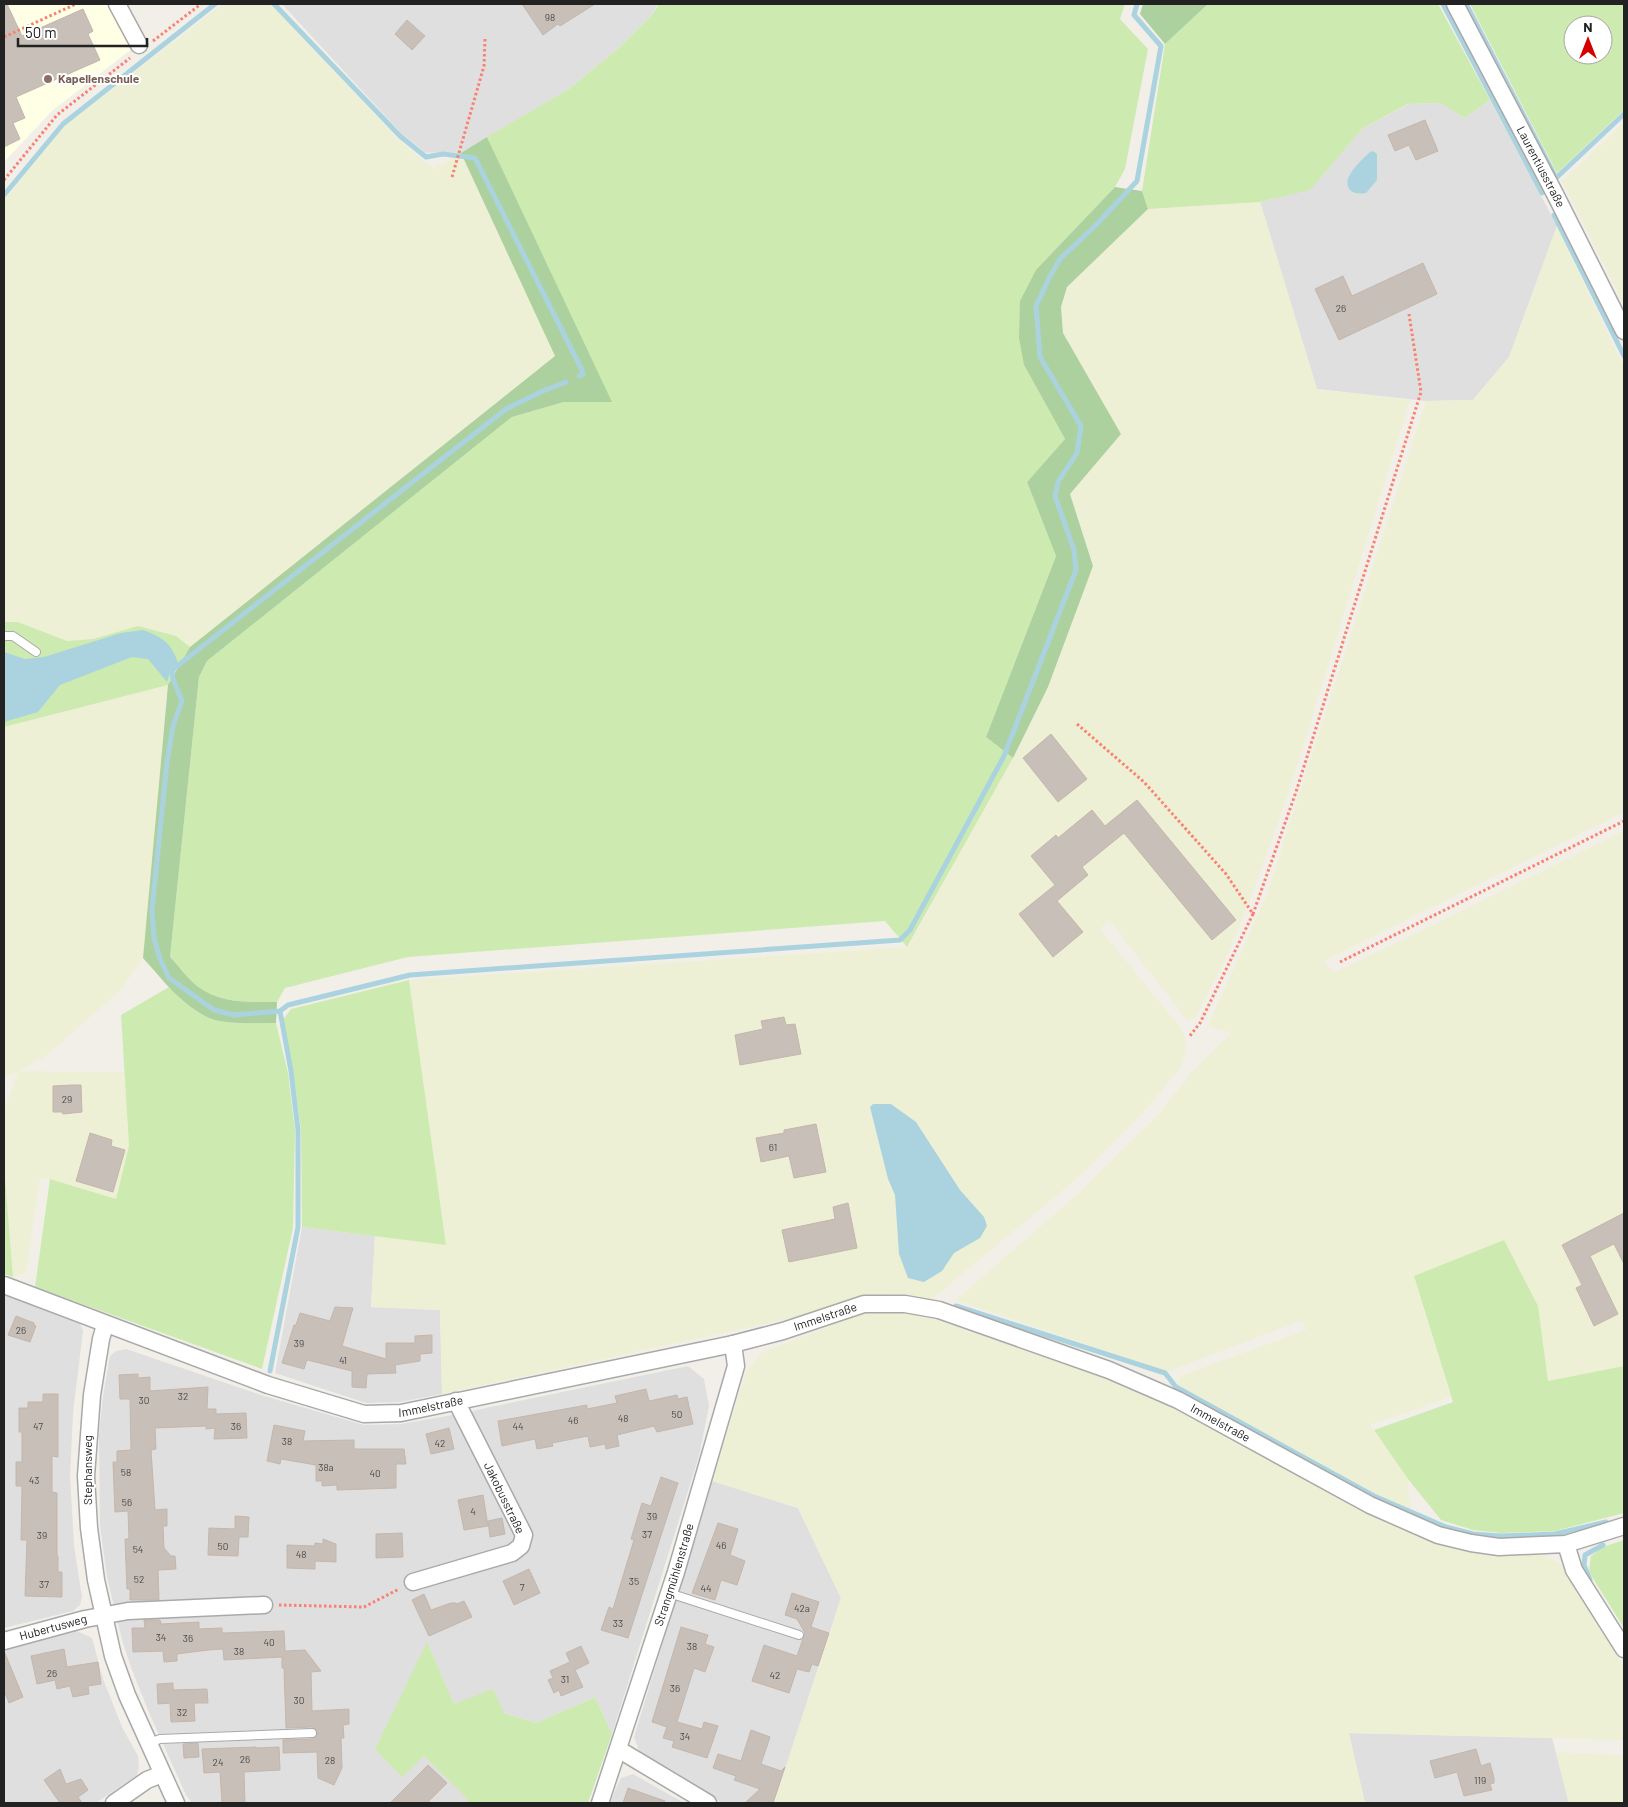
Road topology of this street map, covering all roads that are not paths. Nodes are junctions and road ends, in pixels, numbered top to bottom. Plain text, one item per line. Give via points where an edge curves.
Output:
1 (117, 4) edge
2 (1455, 4) edge
3 (141, 48) road end
4 (1624, 331) edge
5 (4, 636) edge
6 (36, 652) dead end
7 (4, 1286) edge
8 (106, 1325) junction
9 (733, 1344) junction
10 (456, 1402) junction
11 (1624, 1526) edge
12 (1566, 1544) junction
13 (413, 1582) road end
14 (669, 1593) junction
15 (264, 1605) road end
16 (104, 1615) junction
17 (799, 1635) dead end
18 (4, 1641) edge
19 (1624, 1650) edge
20 (312, 1732) dead end
21 (149, 1743) junction
22 (618, 1750) junction
23 (162, 1774) junction
24 (114, 1803) edge
25 (176, 1803) edge
26 (600, 1803) edge
27 (708, 1803) edge

1 - 3 street
2 - 4 street, Laurentiusstraße
5 - 6 lane via 14,636
7 - 8 street, Immelstraße
8 - 10 street, Immelstraße via 268,1385 364,1414 401,1413
8 - 16 street, Stephansweg via 92,1395 86,1476 89,1528
9 - 10 street, Immelstraße
9 - 12 street, Immelstraße via 864,1304 905,1304 939,1310 1109,1370 1178,1400 1370,1505 1438,1535 1499,1547
9 - 14 street, Strangmühlenstraße via 736,1366
10 - 13 street, Jakobusstraße via 524,1535 521,1546 512,1553
11 - 12 street, Immelstraße
12 - 19 street via 1574,1570
14 - 17 lane
14 - 22 street, Strangmühlenstraße
15 - 16 street
16 - 18 street, Hubertusweg
16 - 21 street, Stephansweg via 113,1656
20 - 21 lane via 160,1739
21 - 23 street, Stephansweg
22 - 26 street, Strangmühlenstraße
22 - 27 street
23 - 24 street via 147,1780
23 - 25 street, Stephansweg

